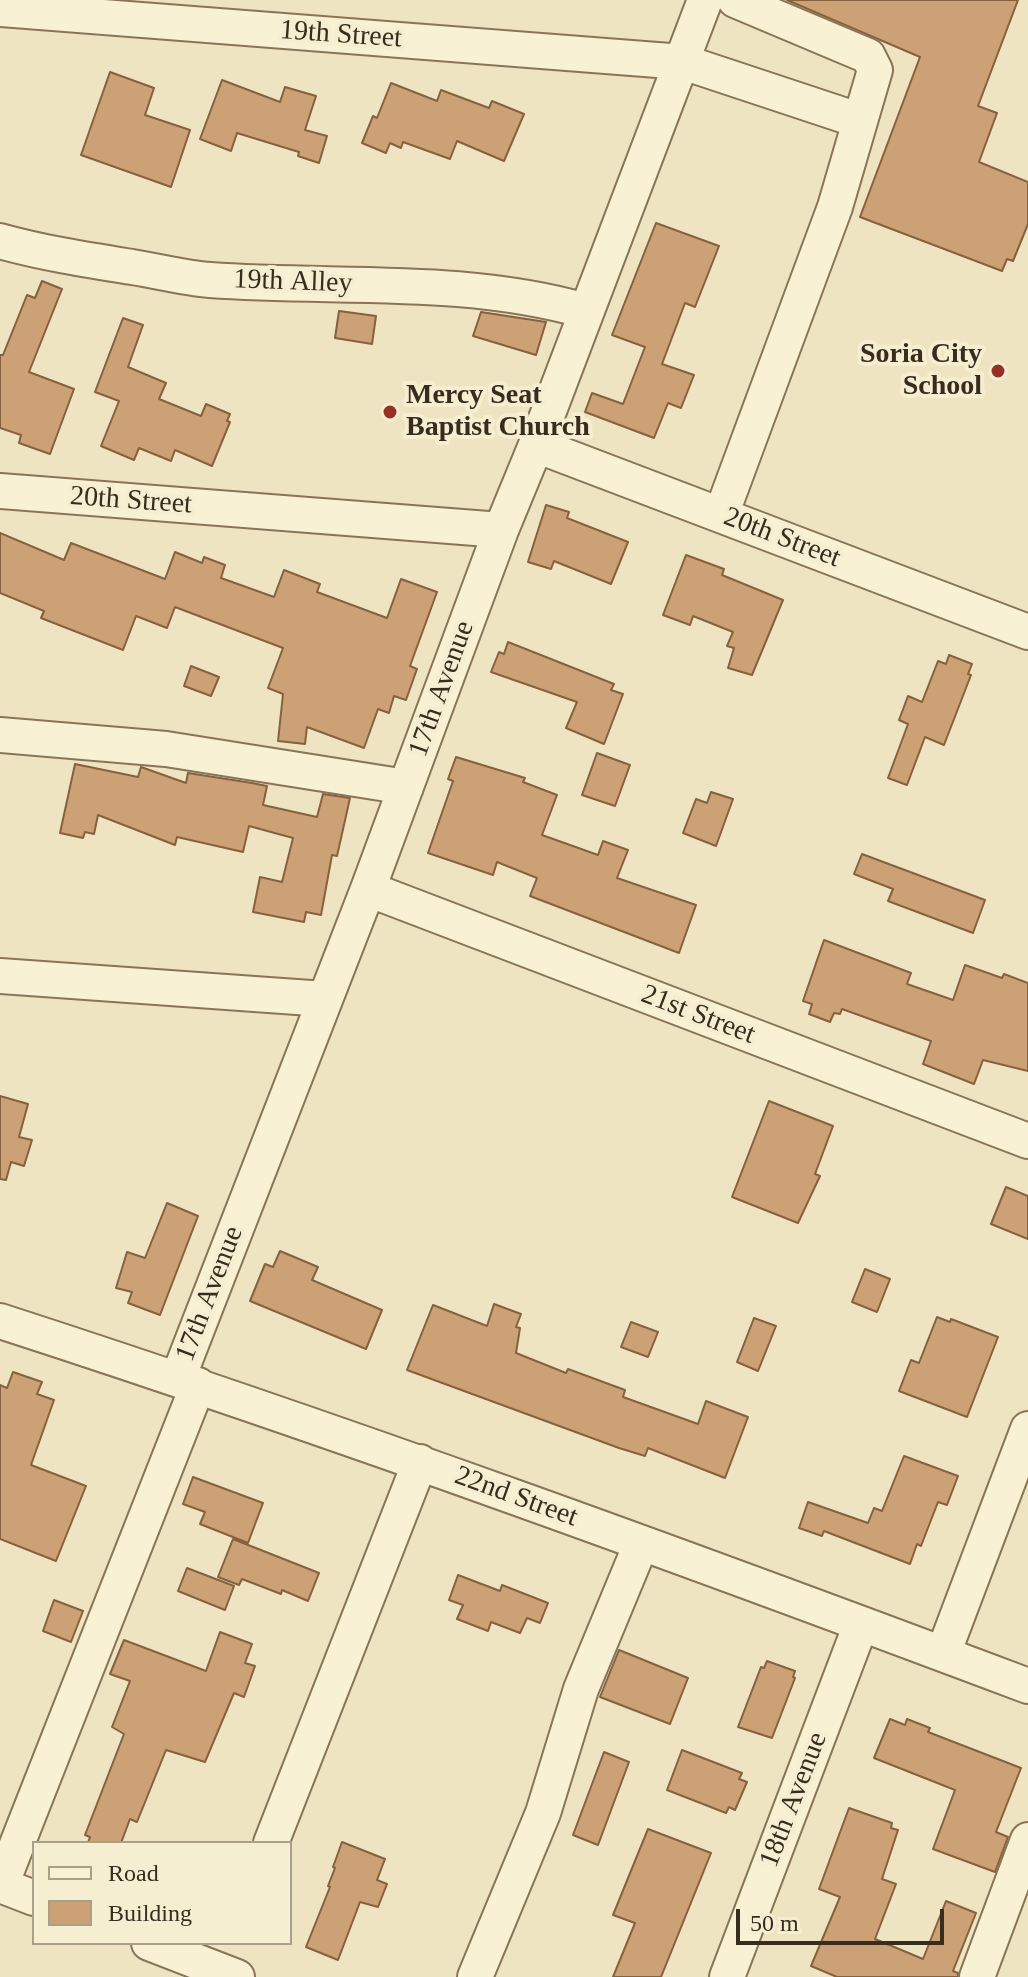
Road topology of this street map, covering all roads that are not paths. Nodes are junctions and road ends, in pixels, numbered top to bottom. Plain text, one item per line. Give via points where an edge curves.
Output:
1 (705, 0) edge
2 (735, 0) edge
3 (0, 9) edge
4 (683, 62) junction
5 (858, 120) junction
6 (0, 241) edge
7 (586, 311) junction
8 (536, 445) junction
9 (0, 491) edge
10 (721, 515) junction
11 (501, 530) junction
12 (1028, 632) edge
13 (0, 735) edge
14 (406, 787) junction
15 (368, 889) junction
16 (0, 976) edge
17 (325, 999) junction
18 (1028, 1141) edge
19 (0, 1321) edge
20 (188, 1382) junction
21 (1028, 1429) edge
22 (420, 1462) junction
23 (641, 1544) junction
24 (861, 1624) junction
25 (943, 1654) junction
26 (1028, 1686) edge
27 (1028, 1840) edge
28 (272, 1841) edge
29 (0, 1885) edge
30 (32, 1897) edge
31 (156, 1945) edge
32 (227, 1967) edge
33 (475, 1977) edge
34 (727, 1977) edge
35 (977, 1977) edge

1 - 4 street, 17th Avenue
2 - 5 street via 868,56 875,70
3 - 4 street, 19th Street
4 - 5 street, 19th Street
4 - 7 street, 17th Avenue
5 - 10 street via 835,207
6 - 7 street, 19th Alley via 209,280 494,291
7 - 8 street, 17th Avenue
8 - 10 street, 20th Street
8 - 11 street, 17th Avenue
9 - 11 street, 20th Street
10 - 12 street, 20th Street
11 - 14 street, 17th Avenue
13 - 14 street via 166,749
14 - 15 street, 17th Avenue
15 - 17 street, 17th Avenue
15 - 18 street, 21st Street
16 - 17 street
17 - 20 street, 17th Avenue
19 - 20 street, 22nd Street
20 - 22 street, 22nd Street
20 - 29 street, 17th Avenue
21 - 25 street
22 - 23 street, 22nd Street
22 - 28 street
23 - 24 street, 22nd Street
23 - 33 street via 581,1689 543,1813
24 - 25 street, 22nd Street
24 - 34 street, 18th Avenue
25 - 26 street, 22nd Street
27 - 35 street
29 - 30 street
31 - 32 street

